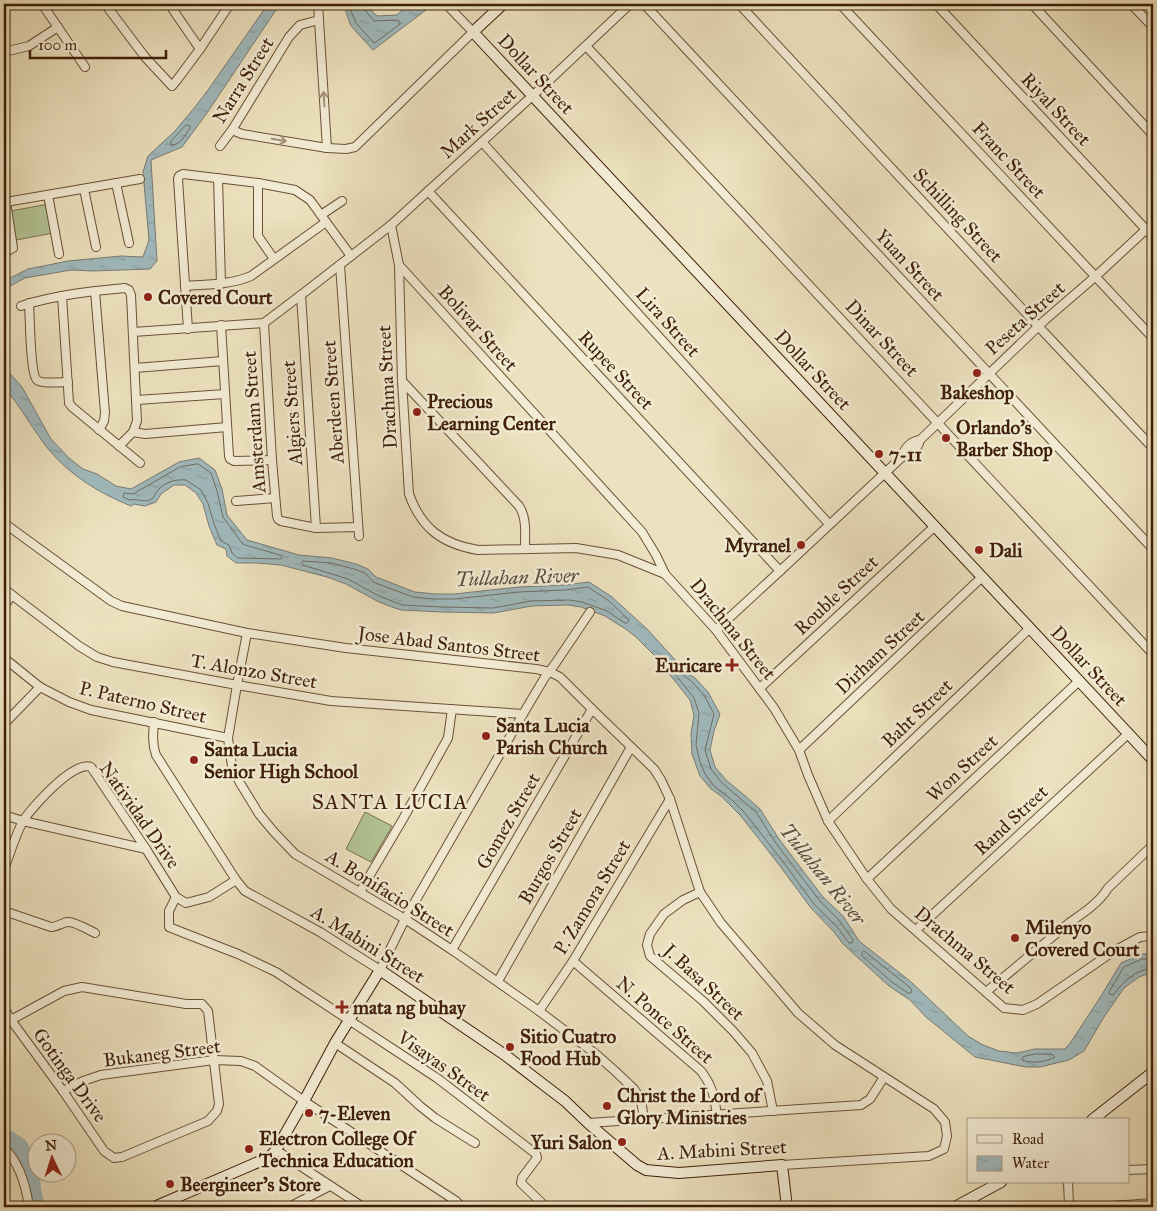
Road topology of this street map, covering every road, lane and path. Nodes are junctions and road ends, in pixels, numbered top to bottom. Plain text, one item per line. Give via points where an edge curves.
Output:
1 (42, 4) edge
2 (105, 4) edge
3 (169, 4) edge
4 (230, 4) edge
5 (318, 4) edge
6 (446, 4) edge
7 (503, 4) edge
8 (630, 4) edge
9 (644, 4) edge
10 (740, 4) edge
11 (840, 4) edge
12 (936, 4) edge
13 (1032, 4) edge
14 (1132, 4) edge
15 (319, 20) junction
16 (58, 27) junction
17 (1153, 27) edge
18 (473, 32) junction
19 (586, 46) junction
20 (200, 49) junction
21 (4, 52) edge
22 (85, 67) dead end
23 (532, 96) junction
24 (232, 130) junction
25 (1153, 135) edge
26 (482, 142) junction
27 (220, 146) dead end
28 (327, 148) junction
29 (218, 178) junction
30 (140, 179) dead end
31 (116, 183) junction
32 (258, 183) junction
33 (84, 189) junction
34 (428, 191) junction
35 (48, 195) junction
36 (5, 201) edge
37 (342, 201) dead end
38 (324, 218) junction
39 (1153, 223) edge
40 (391, 225) junction
41 (1146, 229) junction
42 (1153, 237) edge
43 (129, 243) dead end
44 (96, 247) dead end
45 (4, 252) edge
46 (59, 254) dead end
47 (351, 256) junction
48 (274, 259) junction
49 (340, 265) junction
50 (399, 265) junction
51 (1096, 276) junction
52 (221, 284) junction
53 (185, 286) junction
54 (95, 291) junction
55 (62, 296) junction
56 (301, 296) junction
57 (264, 323) junction
58 (221, 325) junction
59 (1039, 326) junction
60 (188, 329) junction
61 (132, 332) junction
62 (1153, 338) edge
63 (223, 361) junction
64 (135, 368) junction
65 (989, 373) junction
66 (402, 381) junction
67 (68, 382) junction
68 (225, 394) junction
69 (137, 400) junction
70 (938, 422) junction
71 (227, 428) junction
72 (99, 430) junction
73 (133, 432) junction
74 (119, 446) junction
75 (1153, 448) edge
76 (272, 460) junction
77 (140, 463) dead end
78 (884, 473) junction
79 (276, 498) junction
80 (236, 501) dead end
81 (4, 523) edge
82 (829, 524) junction
83 (358, 526) junction
84 (935, 526) junction
85 (316, 528) junction
86 (359, 536) dead end
87 (525, 548) junction
88 (1153, 549) edge
89 (780, 571) junction
90 (665, 574) junction
91 (982, 577) junction
92 (4, 589) edge
93 (12, 595) junction
94 (4, 606) edge
95 (590, 612) dead end
96 (1030, 628) junction
97 (716, 630) junction
98 (247, 633) junction
99 (1153, 654) edge
100 (4, 658) edge
101 (550, 672) junction
102 (1079, 681) junction
103 (237, 685) junction
104 (40, 687) junction
105 (760, 688) junction
106 (452, 709) junction
107 (592, 709) junction
108 (523, 714) junction
109 (154, 722) junction
110 (4, 724) edge
111 (1128, 734) junction
112 (228, 738) junction
113 (631, 747) junction
114 (799, 750) junction
115 (1153, 760) edge
116 (670, 799) junction
117 (4, 815) edge
118 (23, 821) junction
119 (828, 821) junction
120 (1153, 845) edge
121 (146, 849) junction
122 (4, 869) edge
123 (866, 879) junction
124 (236, 880) junction
125 (360, 892) junction
126 (700, 892) junction
127 (176, 897) junction
128 (4, 911) edge
129 (405, 919) junction
130 (916, 930) junction
131 (95, 933) dead end
132 (1153, 936) edge
133 (452, 950) junction
134 (573, 961) junction
135 (380, 970) junction
136 (498, 981) junction
137 (986, 992) junction
138 (4, 1008) edge
139 (539, 1011) junction
140 (11, 1020) junction
141 (349, 1020) junction
142 (335, 1043) junction
143 (214, 1060) junction
144 (1153, 1072) edge
145 (884, 1076) junction
146 (64, 1091) junction
147 (1152, 1095) edge
148 (304, 1101) junction
149 (1153, 1108) edge
150 (773, 1111) junction
151 (717, 1115) junction
152 (1095, 1118) edge
153 (644, 1120) junction
154 (588, 1123) junction
155 (475, 1143) dead end
156 (4, 1148) edge
157 (944, 1149) joint
158 (276, 1150) junction
159 (782, 1165) junction
160 (1153, 1169) edge
161 (1130, 1170) edge
162 (997, 1184) edge
163 (1068, 1184) edge
164 (330, 1186) junction
165 (1153, 1203) edge
166 (29, 1207) edge
167 (154, 1207) edge
168 (288, 1207) edge
169 (363, 1207) edge
170 (462, 1207) edge
171 (546, 1207) edge
172 (787, 1207) edge
173 (955, 1207) edge
174 (1070, 1207) edge
175 (1098, 1207) edge

1 - 16 street
2 - 20 street via 145,57 172,86
3 - 20 street
4 - 20 street
5 - 15 street
6 - 18 street, Dollar Street
7 - 18 street
8 - 19 street, Mark Street
9 - 65 street, Yuan Street
10 - 59 street, Schilling Street
11 - 51 street, Franc Street
12 - 41 street, Riyal Street
13 - 25 street
14 - 17 street
15 - 24 street, Narra Street via 300,25 289,37
28 -> 15 street
16 - 21 street via 29,46
16 - 22 street
18 - 23 street, Dollar Street
18 - 28 street via 355,148
19 - 23 street, Mark Street
19 - 70 street, Dinar Street
23 - 26 street, Mark Street
23 - 78 street, Dollar Street
24 - 27 street, Narra Street
24 -> 28 street
26 - 34 street, Mark Street
26 - 82 street, Lira Street
29 - 32 street
29 - 52 street
29 - 53 street via 183,174 178,179
30 - 31 street
31 - 33 street
31 - 43 street
32 - 38 street via 296,190 310,200
32 - 48 street via 258,236
33 - 35 street
33 - 44 street
34 - 40 street, Mark Street
34 - 89 street, Rupee Street
35 - 36 street
35 - 46 street
36 - 45 street via 13,248
37 - 38 street
38 - 47 street
38 - 48 street
39 - 41 street, Peseta Street
40 - 47 street, Mark Street
40 - 50 street, Drachma Street
41 - 42 street, Riyal Street
41 - 51 street, Peseta Street
47 - 49 street, Mark Street
48 - 52 street via 251,276
49 - 56 street, Mark Street
49 - 83 street, Aberdeen Street
50 - 66 street, Drachma Street
50 - 90 street, Bolivar Street via 642,532
51 - 59 street, Peseta Street
51 - 62 street, Franc Street
52 - 53 street
53 - 60 street
54 - 55 street
54 - 61 street via 129,290
54 - 72 street via 105,413
55 - 67 street
55 - 67 street via 25,304 36,380
56 - 57 street, Mark Street
56 - 85 street, Algiers Street
57 - 58 street
57 - 76 street, Amsterdam Street
58 - 60 street
58 - 63 street
59 - 65 street, Peseta Street
59 - 75 street, Schilling Street
60 - 61 street
61 - 64 street
63 - 64 street
63 - 68 street
64 - 69 street
65 - 70 street, Peseta Street
65 - 88 street, Yuan Street
66 - 87 street via 519,506 524,518
66 - 87 street, Drachma Street via 409,494 422,520 440,537 464,548
67 - 72 street via 68,403
68 - 69 street
68 - 71 street
69 - 73 street via 137,422
70 - 78 street, Peseta Street via 920,440 908,446 902,457
70 - 99 street, Dinar Street
71 - 73 street via 146,434
71 - 76 street via 230,459
72 - 74 street
73 - 74 street
74 - 77 street
76 - 79 street, Amsterdam Street
78 - 82 street, Peseta Street
78 - 84 street, Dollar Street
79 - 80 street
79 - 85 street, Amsterdam Street via 278,519
81 - 98 street, Jose Abad Santos Street via 122,606
82 - 89 street, Peseta Street
83 - 85 street
83 - 86 street, Aberdeen Street
84 - 91 street, Dollar Street
84 - 105 street, Rouble Street
87 - 90 street, Drachma Street via 587,549 618,555
89 - 97 street, Peseta Street
90 - 97 street, Drachma Street
91 - 96 street, Dollar Street
91 - 114 street, Dirham Street
92 - 93 street, T. Alonzo Street
93 - 94 street
93 - 103 street, T. Alonzo Street via 97,657
95 - 101 street
96 - 102 street, Dollar Street
96 - 119 street, Baht Street
97 - 105 street, Drachma Street
98 - 101 street, Jose Abad Santos Street
98 - 103 street, A. Bonifacio Street
100 - 104 street, P. Paterno Street
101 - 107 street, Jose Abad Santos Street via 560,677
101 - 108 street
102 - 111 street, Dollar Street
102 - 123 street, Won Street
103 - 106 street, T. Alonzo Street via 331,701
103 - 112 street, A. Bonifacio Street
104 - 109 street, P. Paterno Street via 91,710
104 - 110 street
105 - 114 street, Drachma Street
106 - 108 street, T. Alonzo Street
106 - 125 street via 448,738
107 - 113 street, Jose Abad Santos Street
107 - 133 street, Gomez Street
108 - 129 street
109 - 112 street, P. Paterno Street
109 - 124 street, A. Mabini Street via 152,738 156,755
111 - 115 street, Dollar Street
111 - 130 street, Rand Street
112 - 125 street, A. Bonifacio Street via 232,766 240,783 274,832 295,854
113 - 116 street, Jose Abad Santos Street via 654,769
113 - 136 street, Burgos Street
114 - 119 street, Drachma Street
116 - 126 street, Jose Abad Santos Street
116 - 134 street, P. Zamora Street
117 - 118 street
118 - 121 street
118 - 121 street, Natividad Drive via 57,784 75,769 87,765
118 - 122 street, Natividad Drive
119 - 123 street, Drachma Street
120 - 137 street via 1084,913
121 - 127 street, Natividad Drive
123 - 130 street, Drachma Street via 891,909
124 - 127 street via 209,897 186,903
124 - 135 street, A. Mabini Street via 245,891
125 - 129 street, A. Bonifacio Street
126 - 145 street, Jose Abad Santos Street via 721,922 798,1013 835,1045
126 - 150 street, J. Basa Street via 664,914 650,934 647,945 650,956 703,1002 752,1053 767,1081
127 - 141 street, Visayas Street via 169,911 169,926 276,972
128 - 131 street via 51,927 72,922
129 - 133 street, A. Bonifacio Street
129 - 135 street
130 - 137 street, Drachma Street
132 - 137 street, Drachma Street via 1140,937 1114,951 1037,1004 1023,1010 1004,1008
133 - 136 street, A. Bonifacio Street
134 - 139 street, P. Zamora Street
134 - 151 street, N. Ponce Street via 701,1071 713,1092
135 - 141 street
135 - 154 street, A. Mabini Street via 505,1055
136 - 139 street, A. Bonifacio Street
138 - 140 street, Gotinga Drive
139 - 153 street, A. Bonifacio Street via 627,1082 638,1095
140 - 143 street via 64,991 82,987 202,1004 208,1011
140 - 146 street, Gotinga Drive
141 - 142 street
141 - 171 street, Visayas Street via 437,1078 536,1154 537,1158 521,1180
142 - 148 street
142 - 155 street via 395,1083 435,1118
143 - 146 street, Bukaneg Street via 101,1076
143 - 146 street, Gotinga Drive via 219,1104 208,1121 122,1157 114,1158 104,1151
143 - 148 street, Bukaneg Street via 241,1061 255,1066
144 - 152 street
145 - 150 street via 870,1099 861,1105
145 - 157 street, Jose Abad Santos Street via 934,1109 945,1122 947,1136
147 - 149 street
148 - 158 street
148 - 170 street, Bukaneg Street
150 - 151 street
151 - 153 street
153 - 154 street
154 - 159 street, A. Mabini Street via 646,1170 679,1173
156 - 166 street via 12,1155 22,1177
157 - 159 street, A. Mabini Street via 929,1156
158 - 164 street
158 - 167 street via 270,1157
159 - 172 street
160 - 161 street
162 - 173 street
163 - 174 street
164 - 168 street
164 - 169 street
165 - 175 street

